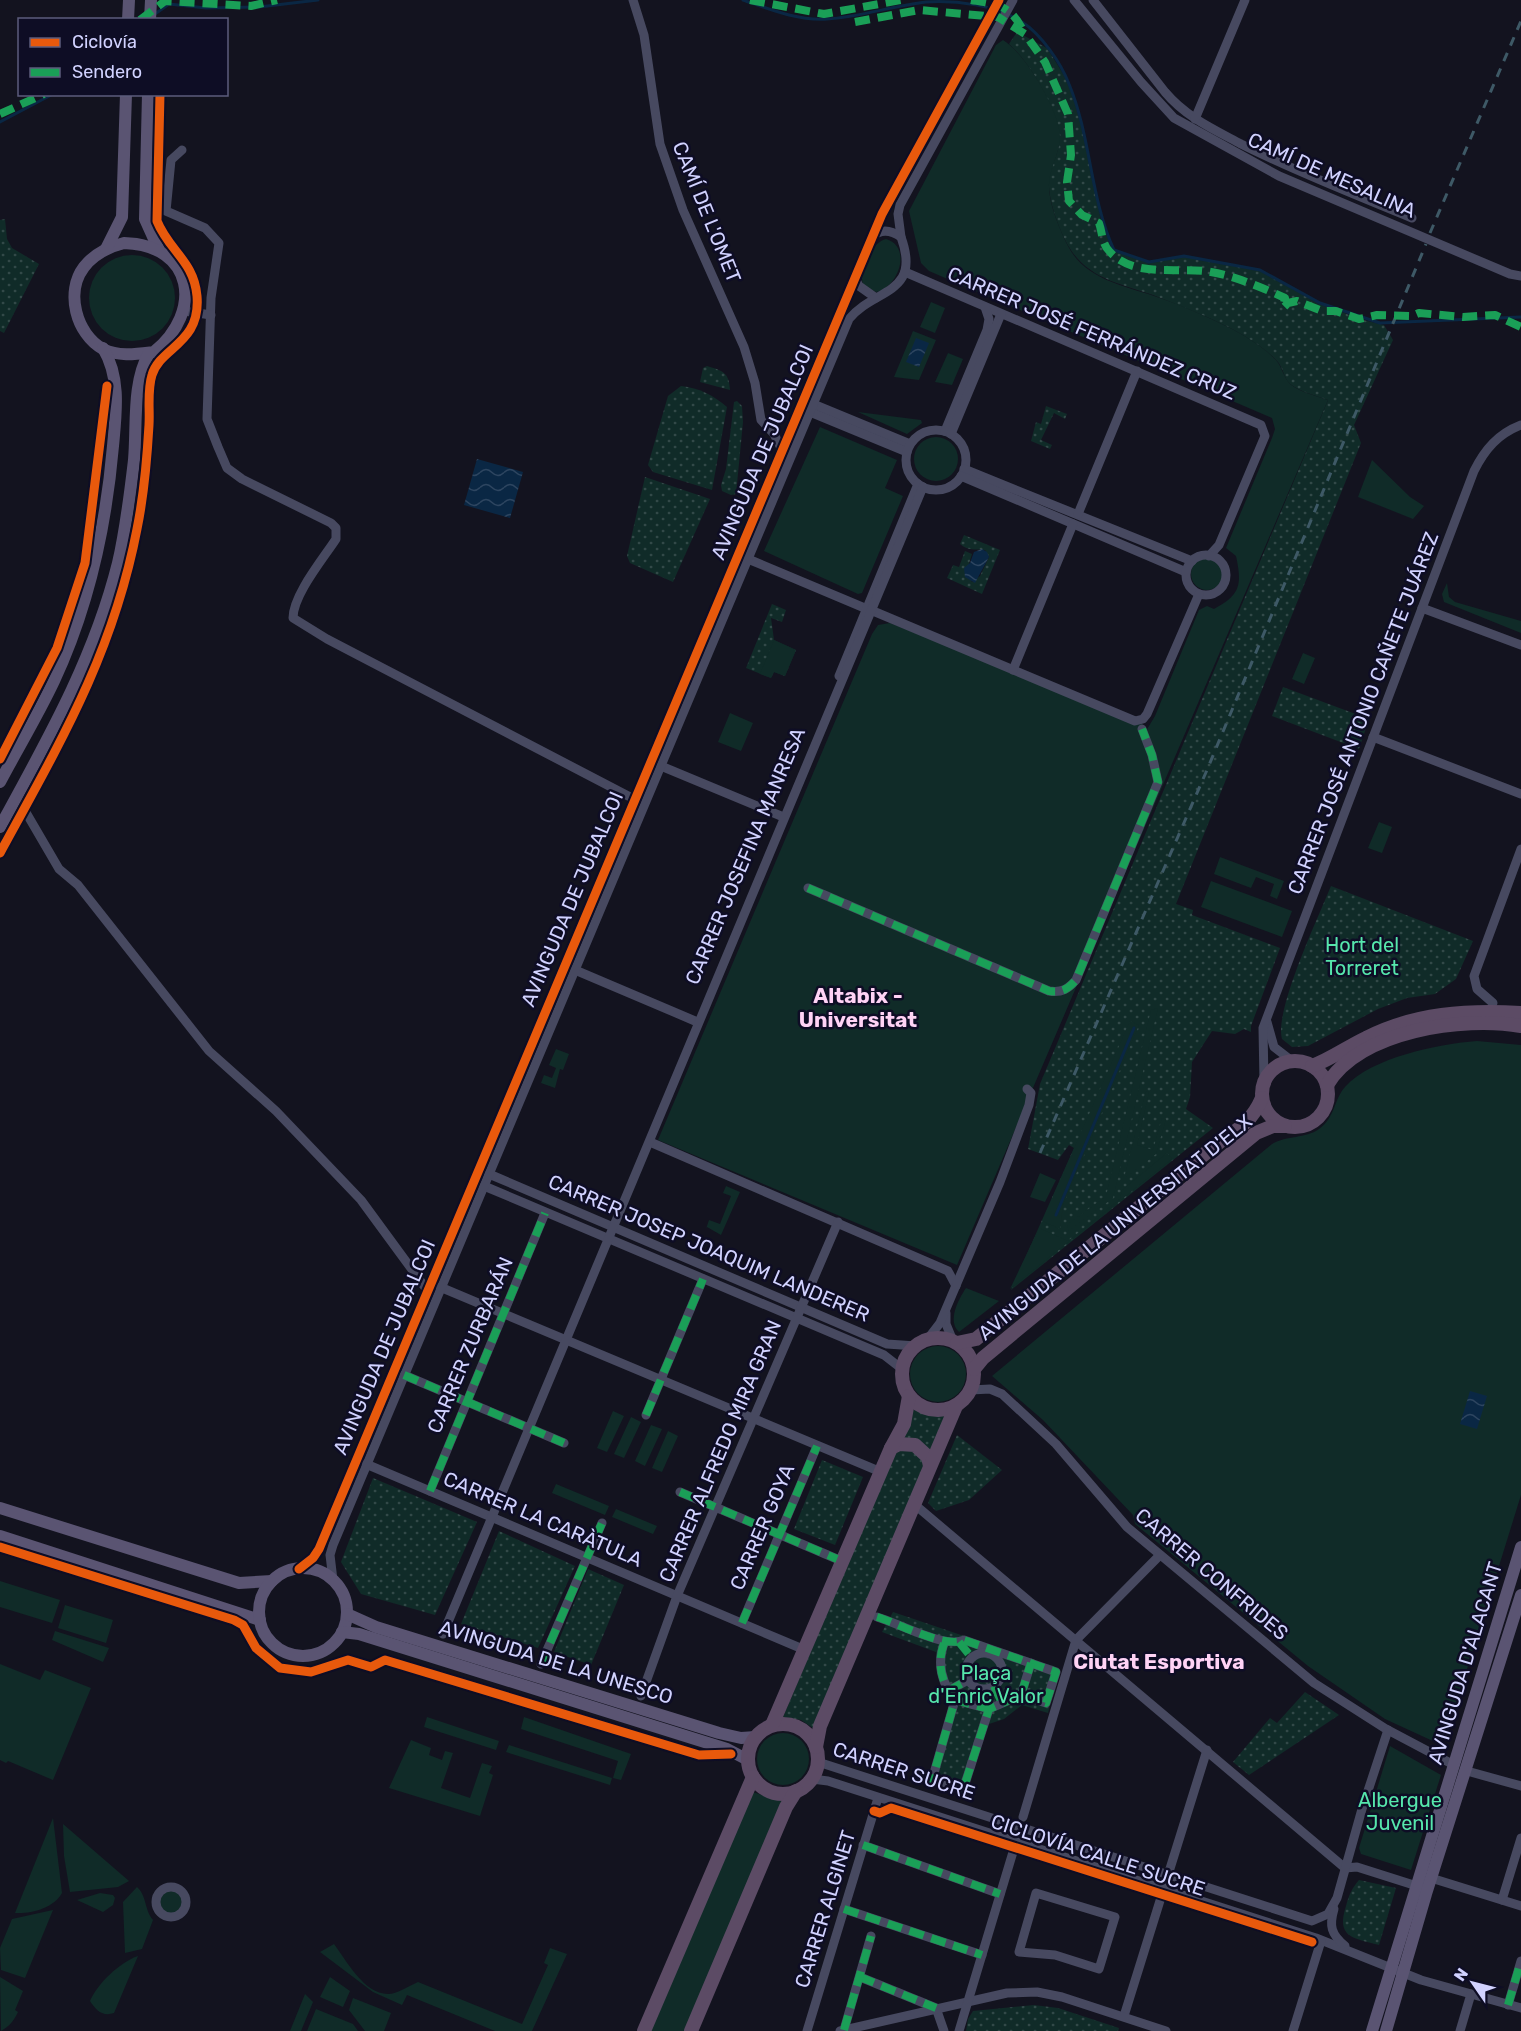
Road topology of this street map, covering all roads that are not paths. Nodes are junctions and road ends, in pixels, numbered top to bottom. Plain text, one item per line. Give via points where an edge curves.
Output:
1 (129, 0) edge
2 (151, 0) edge
3 (633, 0) edge
4 (999, 0) edge
5 (1013, 0) edge
6 (1074, 0) edge
7 (1093, 0) edge
8 (1245, 0) edge
9 (128, 18) edge
10 (150, 18) edge
11 (126, 96) edge
12 (148, 96) edge
13 (1195, 119) junction
14 (182, 150) dead end
15 (1412, 218) dead end
16 (901, 237) junction
17 (872, 238) junction
18 (105, 250) junction
19 (159, 250) junction
20 (905, 272) junction
21 (1521, 276) edge
22 (855, 278) junction
23 (876, 298) junction
24 (985, 307) junction
25 (184, 311) junction
26 (1002, 314) junction
27 (211, 315) junction
28 (1014, 319) junction
29 (993, 333) junction
30 (103, 348) junction
31 (149, 353) junction
32 (1137, 372) junction
33 (811, 408) junction
34 (793, 423) junction
35 (1521, 425) edge
36 (770, 429) junction
37 (948, 433) junction
38 (908, 448) junction
39 (782, 450) junction
40 (963, 473) junction
41 (920, 486) junction
42 (1078, 514) junction
43 (1073, 524) junction
44 (1209, 556) junction
45 (748, 559) junction
46 (1192, 561) junction
47 (1186, 572) junction
48 (1199, 594) junction
49 (1422, 608) junction
50 (870, 610) junction
51 (1521, 645) edge
52 (1013, 670) junction
53 (1141, 725) junction
54 (1373, 737) junction
55 (661, 766) junction
56 (0, 782) edge
57 (1521, 794) edge
58 (634, 800) junction
59 (24, 809) dead end
60 (781, 816) junction
61 (0, 827) edge
62 (1521, 849) edge
63 (808, 888) dead end
64 (575, 970) junction
65 (1493, 1003) dead end
66 (1521, 1013) edge
67 (1267, 1017) junction
68 (695, 1021) junction
69 (1521, 1026) edge
70 (1292, 1061) junction
71 (1312, 1066) junction
72 (1264, 1082) junction
73 (1327, 1085) junction
74 (1027, 1089) dead end
75 (1262, 1098) junction
76 (1285, 1126) junction
77 (650, 1142) junction
78 (489, 1174) junction
79 (484, 1186) junction
80 (545, 1213) junction
81 (838, 1222) junction
82 (612, 1227) junction
83 (609, 1241) junction
84 (964, 1268) junction
85 (948, 1270) junction
86 (703, 1279) junction
87 (440, 1287) junction
88 (427, 1290) junction
89 (953, 1290) junction
90 (801, 1307) junction
91 (502, 1313) junction
92 (797, 1317) junction
93 (568, 1339) junction
94 (955, 1342) junction
95 (921, 1343) junction
96 (974, 1369) junction
97 (902, 1370) junction
98 (404, 1376) junction
99 (660, 1380) junction
100 (971, 1390) junction
101 (909, 1396) junction
102 (465, 1401) junction
103 (956, 1406) junction
104 (646, 1415) dead end
105 (753, 1420) junction
106 (530, 1429) junction
107 (564, 1443) dead end
108 (817, 1446) junction
109 (891, 1448) junction
110 (366, 1464) junction
111 (930, 1466) junction
112 (881, 1472) junction
113 (430, 1491) junction
114 (680, 1492) dead end
115 (914, 1504) junction
116 (716, 1507) junction
117 (0, 1508) edge
118 (493, 1517) junction
119 (602, 1522) dead end
120 (779, 1534) junction
121 (0, 1536) edge
122 (1521, 1547) edge
123 (1160, 1555) junction
124 (586, 1557) junction
125 (837, 1559) dead end
126 (1518, 1566) edge
127 (299, 1569) junction
128 (333, 1580) junction
129 (272, 1581) junction
130 (1521, 1595) edge
131 (677, 1596) junction
132 (347, 1614) junction
133 (877, 1617) dead end
134 (260, 1620) junction
135 (742, 1623) junction
136 (342, 1632) junction
137 (443, 1634) dead end
138 (945, 1641) junction
139 (1076, 1641) junction
140 (959, 1642) junction
141 (805, 1650) junction
142 (972, 1658) junction
143 (1014, 1658) junction
144 (541, 1664) dead end
145 (1001, 1664) junction
146 (1031, 1664) junction
147 (968, 1680) junction
148 (994, 1686) junction
149 (948, 1691) junction
150 (1021, 1695) junction
151 (641, 1696) dead end
152 (955, 1700) junction
153 (1003, 1705) junction
154 (989, 1709) junction
155 (772, 1725) junction
156 (1388, 1730) junction
157 (756, 1737) junction
158 (816, 1747) junction
159 (1206, 1750) junction
160 (748, 1760) junction
161 (818, 1762) junction
162 (1454, 1765) junction
163 (1467, 1771) junction
164 (753, 1777) junction
165 (812, 1779) junction
166 (1521, 1786) edge
167 (796, 1791) junction
168 (878, 1798) junction
169 (1023, 1817) dead end
170 (1521, 1838) edge
171 (864, 1845) junction
172 (1519, 1849) edge
173 (1013, 1852) dead end
174 (1345, 1868) junction
175 (1168, 1875) junction
176 (1431, 1878) junction
177 (1416, 1884) junction
178 (1164, 1888) junction
179 (1036, 1893) joint
180 (1000, 1894) junction
181 (1426, 1894) junction
182 (1337, 1898) junction
183 (1502, 1900) junction
184 (1521, 1906) edge
185 (844, 1910) junction
186 (871, 1936) dead end
187 (1321, 1941) junction
188 (1347, 1949) junction
189 (982, 1955) junction
190 (1521, 1961) edge
191 (1396, 1971) junction
192 (860, 1977) junction
193 (1471, 1994) junction
194 (967, 2004) junction
195 (1508, 2005) junction
196 (936, 2008) junction
197 (1521, 2008) edge
198 (1124, 2016) junction
199 (842, 2030) edge
200 (644, 2031) edge
201 (692, 2031) edge
202 (807, 2031) edge
203 (944, 2031) edge
204 (959, 2031) edge
205 (1166, 2031) edge
206 (1293, 2031) edge
207 (1372, 2031) edge
208 (1386, 2031) edge
209 (1460, 2031) edge

1 - 9 main road
2 - 10 main road
3 - 36 street, CAMÍ DE L'OMET via 644,35 660,144 683,210 744,347 761,420
4 - 17 street, AVINGUDA DE JUBALCOI via 897,184
5 - 16 street via 900,205
6 - 21 street, CAMÍ DE MESALINA via 1174,118 1279,176
7 - 13 street via 1171,99
8 - 13 street
11 - 18 main road via 122,217
12 - 19 main road via 145,219
13 - 15 street via 1283,165
14 - 27 street via 171,160 166,211 205,228 219,243
16 - 17 street via 882,231
16 - 20 street
17 - 22 street, AVINGUDA DE JUBALCOI
18 - 19 main road via 124,243
18 - 30 main road via 84,267 76,283 75,300 81,326
19 - 25 main road via 172,262 185,286
20 - 23 street, AVINGUDA DE JUBALCOI via 889,292
20 - 24 street, CARRER JOSÉ FERRÁNDEZ CRUZ
22 - 23 street via 859,286
22 - 34 street, AVINGUDA DE JUBALCOI
23 - 33 street, AVINGUDA DE JUBALCOI via 849,319
24 - 26 street, CARRER JOSÉ FERRÁNDEZ CRUZ
24 - 37 street via 987,330
25 - 27 street
25 - 31 main road via 167,342
26 - 28 street, CARRER JOSÉ FERRÁNDEZ CRUZ
26 - 29 street
27 - 58 street via 207,419 227,468 336,528 336,539 299,596 293,618
28 - 29 street
28 - 32 street, CARRER JOSÉ FERRÁNDEZ CRUZ
29 - 37 street
30 - 31 main road via 118,354
30 - 56 main road via 115,378 114,428 105,512 94,565 55,679
31 - 61 main road via 139,378 128,508 101,622 60,718
32 - 42 street
32 - 44 street, CARRER JOSÉ FERRÁNDEZ CRUZ via 1257,422 1264,429 1265,436 1224,534
33 - 38 street
33 - 45 street, AVINGUDA DE JUBALCOI
34 - 36 street via 786,429
34 - 39 street, AVINGUDA DE JUBALCOI
35 - 49 street, CARRER JOSÉ ANTONIO CAÑETE JUÁREZ via 1488,446 1476,468
36 - 39 street, CAMÍ DE L'OMET
37 - 38 street via 925,432
37 - 40 street via 964,450
38 - 41 street via 907,468
39 - 58 street, AVINGUDA DE JUBALCOI
40 - 41 street via 941,490
40 - 42 street
40 - 43 street
41 - 50 street, CARRER JOSEFINA MANRESA
42 - 46 street
43 - 47 street
43 - 52 street
44 - 46 street
44 - 48 street via 1224,567 1225,579 1219,591
45 - 50 street
45 - 55 street, AVINGUDA DE JUBALCOI
46 - 47 street
47 - 48 street via 1189,586
48 - 53 street
49 - 51 street
49 - 54 street, CARRER JOSÉ ANTONIO CAÑETE JUÁREZ
50 - 52 street
50 - 60 street, CARRER JOSEFINA MANRESA
50 - 77 street, CARRER JOSEFINA MANRESA
52 - 53 street
53 - 63 street via 1158,782 1076,980 1069,988 1058,993 1045,989
54 - 57 street
54 - 67 street, CARRER JOSÉ ANTONIO CAÑETE JUÁREZ
55 - 60 street
55 - 64 street, AVINGUDA DE JUBALCOI
58 - 88 street, AVINGUDA DE JUBALCOI
59 - 88 street via 60,869 78,885 209,1051 276,1111 361,1200
60 - 68 street, CARRER JOSEFINA MANRESA
62 - 65 street via 1474,976 1477,989
64 - 68 street
64 - 78 street, AVINGUDA DE JUBALCOI
66 - 71 highway via 1433,1015 1381,1031
67 - 70 street via 1274,1047
67 - 72 street, CARRER JOSÉ ANTONIO CAÑETE JUÁREZ via 1262,1041
68 - 82 street, CARRER JOSEFINA MANRESA
69 - 73 highway via 1461,1023 1417,1031 1357,1056 1340,1067
70 - 71 highway
70 - 72 highway via 1277,1066
71 - 73 highway
72 - 75 highway
73 - 76 highway via 1328,1098 1321,1116 1304,1126
74 - 84 street via 1031,1094 1029,1105
75 - 76 highway via 1271,1117
75 - 94 highway, AVINGUDA DE LA UNIVERSITAT D'ELX via 1247,1123 976,1339
76 - 96 highway, AVINGUDA DE LA UNIVERSITAT D'ELX via 1256,1133
77 - 81 street
77 - 82 street, CARRER JOSEFINA MANRESA
78 - 79 street, AVINGUDA DE JUBALCOI
78 - 82 street, CARRER JOSEP JOAQUIM LANDERER
79 - 80 street, CARRER JOSEP JOAQUIM LANDERER
79 - 87 street, AVINGUDA DE JUBALCOI
80 - 83 street, CARRER JOSEP JOAQUIM LANDERER
80 - 91 street, CARRER ZURBARÁN
81 - 85 street
81 - 90 street, CARRER ALFREDO MIRA GRAN
82 - 83 street
82 - 90 street, CARRER JOSEP JOAQUIM LANDERER
83 - 86 street, CARRER JOSEP JOAQUIM LANDERER
83 - 93 street
84 - 85 street
84 - 89 street
85 - 89 street
86 - 92 street, CARRER JOSEP JOAQUIM LANDERER
86 - 99 street
87 - 91 street
87 - 98 street, AVINGUDA DE JUBALCOI
88 - 127 street, AVINGUDA DE JUBALCOI via 319,1549
89 - 94 street via 946,1324
89 - 95 street via 936,1330
90 - 92 street, CARRER ALFREDO MIRA GRAN
90 - 95 street, CARRER JOSEP JOAQUIM LANDERER via 887,1344
91 - 93 street
91 - 102 street, CARRER ZURBARÁN
92 - 97 street, CARRER JOSEP JOAQUIM LANDERER via 888,1357
92 - 105 street, CARRER ALFREDO MIRA GRAN
93 - 99 street
93 - 106 street
94 - 95 highway via 940,1338
94 - 96 highway via 967,1352
95 - 97 highway via 905,1360
96 - 100 highway
97 - 101 highway
98 - 102 street
98 - 110 street, AVINGUDA DE JUBALCOI
99 - 104 street
99 - 105 street
100 - 103 highway
100 - 123 street, CARRER CONFRIDES via 990,1389 1002,1394 1056,1444 1127,1527
101 - 103 highway via 930,1410
101 - 109 highway via 904,1424
102 - 106 street
102 - 113 street, CARRER ZURBARÁN
103 - 111 highway
105 - 108 street
105 - 116 street, CARRER ALFREDO MIRA GRAN
106 - 107 street
106 - 118 street
108 - 112 street
108 - 120 street, CARRER GOYA
109 - 111 highway via 915,1444 928,1457
109 - 112 highway
110 - 113 street, CARRER LA CARÀTULA
110 - 128 street, AVINGUDA DE JUBALCOI via 330,1555
111 - 115 highway
112 - 141 highway
113 - 118 street, CARRER LA CARÀTULA
114 - 116 street
115 - 139 street
115 - 158 highway via 820,1726
116 - 120 street
116 - 131 street, CARRER ALFREDO MIRA GRAN
117 - 129 main road via 239,1583
118 - 124 street, CARRER LA CARÀTULA
118 - 137 street
119 - 124 street
120 - 125 street
120 - 135 street, CARRER GOYA
121 - 134 main road
122 - 126 main road, AVINGUDA D'ALACANT
123 - 139 street
123 - 156 street, CARRER CONFRIDES via 1314,1683
124 - 131 street, CARRER LA CARÀTULA
124 - 144 street
126 - 162 main road, AVINGUDA D'ALACANT
127 - 128 main road via 318,1570
127 - 129 main road
128 - 132 main road via 341,1590
129 - 134 main road via 261,1600
130 - 163 main road, AVINGUDA D'ALACANT
131 - 135 street, CARRER LA CARÀTULA
131 - 151 street, CARRER ALFREDO MIRA GRAN
132 - 136 main road
132 - 157 main road, AVINGUDA DE LA UNESCO via 376,1627 719,1733
133 - 138 street
134 - 136 main road via 270,1641 289,1654 303,1656 325,1650
135 - 141 street, CARRER LA CARÀTULA
136 - 160 main road, AVINGUDA DE LA UNESCO via 359,1634 731,1751
138 - 140 street
138 - 149 street via 940,1666
139 - 159 street
139 - 169 street
140 - 142 street
140 - 143 street via 964,1640
141 - 155 highway
142 - 145 street via 979,1653 991,1654
142 - 147 street via 967,1665
143 - 145 street
143 - 146 street
145 - 148 street via 1002,1673
146 - 150 street
146 - 150 street via 1056,1672 1046,1703
147 - 148 street via 980,1689
147 - 149 street
148 - 153 street
149 - 152 street
150 - 153 street
152 - 154 street
152 - 154 street via 932,1780 963,1790
153 - 154 street
155 - 157 highway
155 - 158 highway via 802,1729
156 - 162 street, CARRER CONFRIDES
156 - 174 street
157 - 160 highway
158 - 161 highway
159 - 174 street
159 - 175 street
160 - 164 highway
161 - 165 highway
161 - 175 street, CARRER SUCRE
162 - 177 main road, AVINGUDA D'ALACANT
163 - 166 street
163 - 176 main road, AVINGUDA D'ALACANT
164 - 167 highway via 777,1794
164 - 200 highway
165 - 167 highway
165 - 168 street, CARRER SUCRE
167 - 201 highway
168 - 171 street, CARRER ALGINET
168 - 178 street, CARRER SUCRE
170 - 172 street
171 - 180 street
171 - 185 street, CARRER ALGINET
172 - 183 street
173 - 180 street
174 - 177 street via 1358,1867
174 - 182 street
175 - 178 street
175 - 182 street, CARRER SUCRE via 1312,1921 1328,1914
176 - 181 main road, AVINGUDA D'ALACANT
176 - 183 street
177 - 181 street
177 - 191 main road, AVINGUDA D'ALACANT
178 - 187 street, CARRER SUCRE
178 - 198 street
179 - 179 street via 1115,1917 1099,1969 1055,1955 1019,1952
180 - 189 street
181 - 191 main road, AVINGUDA D'ALACANT
182 - 188 street, CARRER SUCRE via 1330,1924 1332,1933
183 - 184 street
185 - 189 street
185 - 202 street, CARRER ALGINET
186 - 192 street
187 - 188 street, CARRER SUCRE
187 - 206 street
188 - 191 street, CARRER SUCRE
189 - 194 street
190 - 195 street
191 - 193 street, CARRER SUCRE
191 - 207 main road, AVINGUDA D'ALACANT
191 - 208 main road, AVINGUDA D'ALACANT
192 - 196 street
192 - 199 street
193 - 195 street, CARRER SUCRE
193 - 209 street
194 - 196 street
194 - 198 street via 1007,1993 1038,1992
194 - 204 street
195 - 197 street, CARRER SUCRE
196 - 199 street
196 - 203 street
198 - 205 street

